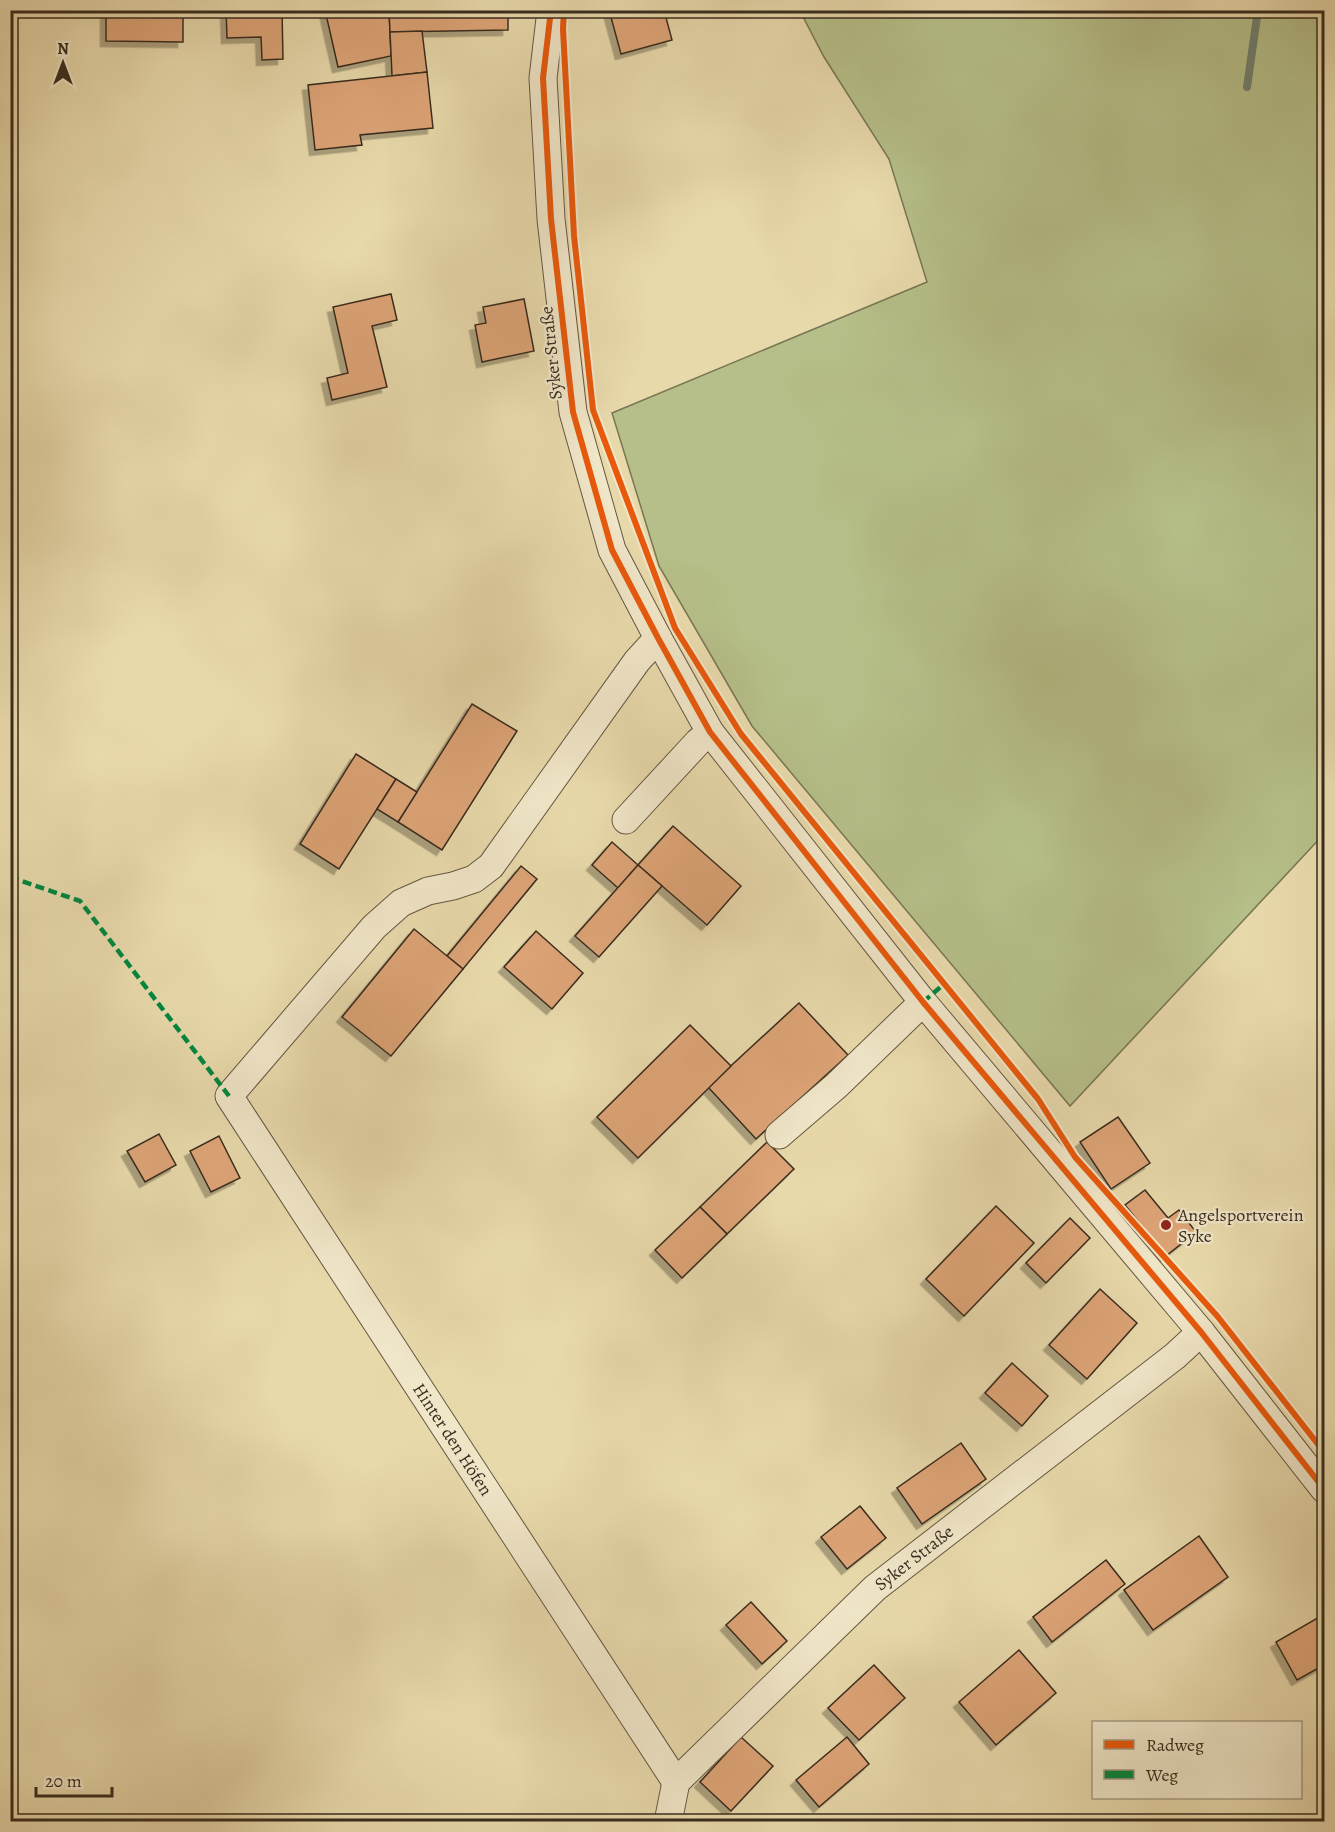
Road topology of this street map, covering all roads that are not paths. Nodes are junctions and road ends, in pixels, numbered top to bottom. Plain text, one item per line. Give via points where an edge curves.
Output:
1 (550, 10) edge
2 (658, 638) junction
3 (710, 732) junction
4 (626, 820) dead end
5 (923, 1002) junction
6 (779, 1135) dead end
7 (1201, 1332) junction
8 (1324, 1489) edge
9 (676, 1782) junction
10 (668, 1821) edge

1 - 2 street, Syker Straße via 543,78 551,219 573,412 612,550
2 - 3 street, Syker Straße
2 - 9 street, Hinter den Höfen via 637,661 491,866 474,879 428,891 394,909 374,927 229,1096
3 - 4 street
3 - 5 street, Syker Straße
5 - 6 street
5 - 7 street, Syker Straße
7 - 8 street, Syker Straße
7 - 9 street, Syker Straße via 875,1588
9 - 10 street

